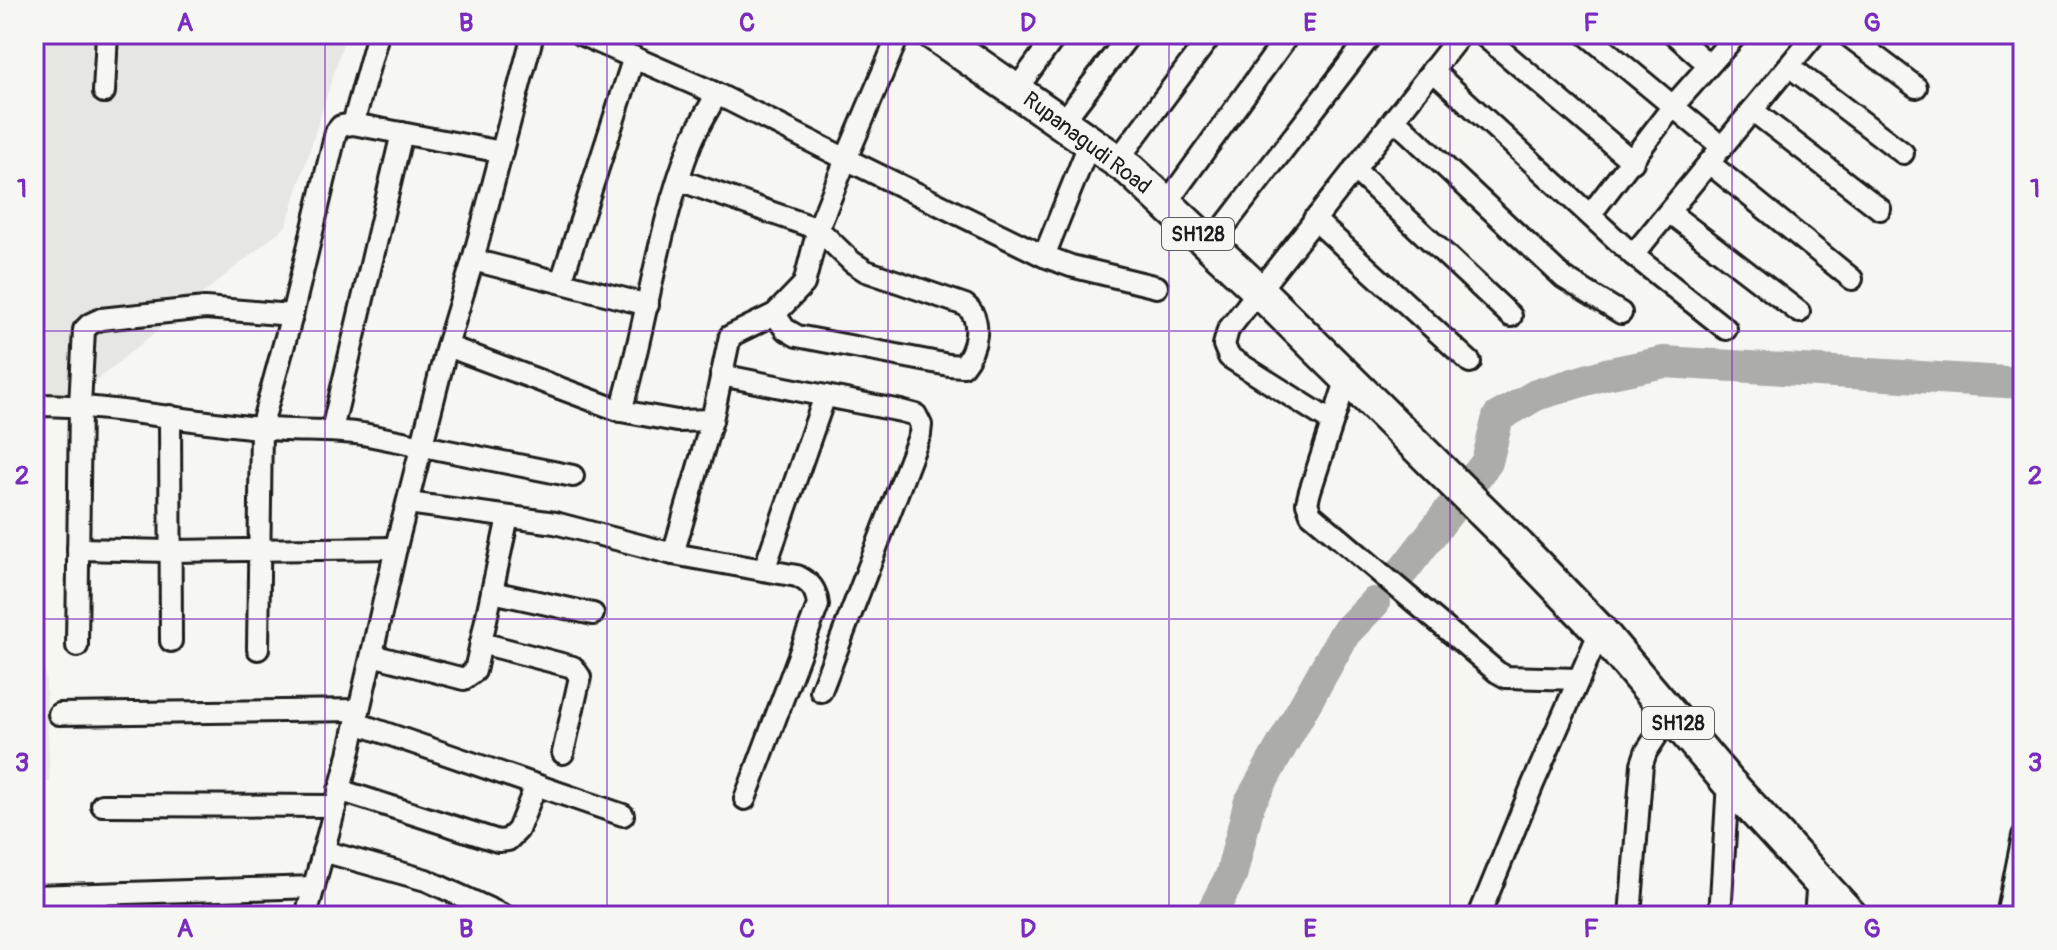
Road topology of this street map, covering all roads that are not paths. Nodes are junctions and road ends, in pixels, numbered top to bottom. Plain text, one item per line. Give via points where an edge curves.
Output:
1 (107, 34) edge
2 (378, 34) edge
3 (533, 34) edge
4 (580, 34) edge
5 (899, 34) edge
6 (934, 34) edge
7 (1057, 34) edge
8 (1130, 34) edge
9 (1212, 34) edge
10 (1289, 34) edge
11 (1372, 34) edge
12 (1461, 34) edge
13 (1482, 34) edge
14 (1586, 34) edge
15 (1674, 34) edge
16 (1737, 34) edge
17 (1815, 34) edge
18 (1846, 34) edge
19 (634, 57) junction
20 (1709, 65) junction
21 (1789, 66) junction
22 (1432, 70) junction
23 (1916, 87) dead end
24 (1016, 90) junction
25 (104, 92) dead end
26 (717, 94) junction
27 (1673, 106) junction
28 (1752, 110) junction
29 (1394, 119) junction
30 (1062, 123) junction
31 (353, 124) junction
32 (402, 133) junction
33 (1090, 142) junction
34 (502, 152) junction
35 (1903, 153) dead end
36 (1715, 155) junction
37 (846, 159) junction
38 (1117, 161) junction
39 (1633, 162) junction
40 (1354, 169) junction
41 (679, 180) junction
42 (1166, 204) junction
43 (1880, 209) dead end
44 (1669, 212) junction
45 (1590, 215) junction
46 (1314, 219) junction
47 (818, 229) junction
48 (1210, 245) junction
49 (1633, 255) junction
50 (1044, 256) junction
51 (473, 260) junction
52 (1852, 279) dead end
53 (561, 282) junction
54 (1157, 287) dead end
55 (1258, 290) junction
56 (648, 305) junction
57 (1799, 312) dead end
58 (1621, 313) dead end
59 (775, 314) junction
60 (292, 315) junction
61 (1511, 316) dead end
62 (1726, 329) dead end
63 (447, 346) junction
64 (1470, 362) dead end
65 (721, 375) junction
66 (1347, 378) junction
67 (825, 396) junction
68 (34, 405) edge
69 (80, 405) junction
70 (621, 411) junction
71 (170, 416) junction
72 (712, 420) junction
73 (1332, 422) junction
74 (261, 428) junction
75 (332, 430) junction
76 (422, 444) junction
77 (573, 476) dead end
78 (408, 503) junction
79 (508, 517) junction
80 (396, 548) junction
81 (78, 549) junction
82 (258, 550) junction
83 (170, 551) junction
84 (673, 554) junction
85 (764, 570) junction
86 (492, 592) junction
87 (593, 614) dead end
88 (1600, 631) junction
89 (171, 641) dead end
90 (481, 643) junction
91 (77, 646) dead end
92 (258, 649) dead end
93 (372, 655) junction
94 (1579, 679) junction
95 (821, 691) dead end
96 (59, 714) dead end
97 (1671, 714) junction
98 (358, 716) junction
99 (563, 753) dead end
100 (1728, 782) junction
101 (536, 785) junction
102 (337, 798) junction
103 (745, 799) dead end
104 (102, 805) dead end
105 (623, 815) dead end
106 (2023, 836) edge
107 (323, 851) junction
108 (1818, 879) junction
109 (314, 887) junction
110 (34, 896) edge
111 (307, 916) edge
112 (505, 916) edge
113 (1479, 916) edge
114 (1630, 916) edge
115 (1720, 916) edge
116 (1815, 916) edge
117 (1851, 916) edge
118 (2007, 916) edge

1 - 25 street
2 - 31 street
3 - 34 street
4 - 19 street
5 - 37 street
6 - 24 main road, Rupanagudi Road / SH128
7 - 24 street
8 - 30 street
9 - 38 street
10 - 42 street
11 - 48 street
12 - 22 street
13 - 39 street
14 - 27 street
15 - 20 street
16 - 20 street
17 - 21 street
18 - 23 street
19 - 26 street
19 - 53 street
20 - 27 street
21 - 28 street
21 - 35 street
22 - 29 street
22 - 45 street
24 - 30 main road, Rupanagudi Road / SH128
26 - 37 street
26 - 41 street
27 - 36 street
27 - 39 street
28 - 36 street
28 - 43 street
29 - 40 street
29 - 58 street via 1564,278
30 - 33 main road, Rupanagudi Road / SH128
31 - 32 street
31 - 60 street via 341,126 333,139
32 - 34 street
32 - 75 street
33 - 38 main road, Rupanagudi Road / SH128
33 - 50 street
34 - 51 street
36 - 44 street
36 - 52 street
37 - 47 street
37 - 50 street
38 - 42 main road, Rupanagudi Road / SH128
39 - 45 street
40 - 46 street
40 - 61 street
41 - 47 street
41 - 56 street
42 - 48 main road, Rupanagudi Road / SH128
44 - 49 street
44 - 57 street
45 - 49 street
46 - 55 street
46 - 64 street
47 - 59 street via 804,284
47 - 59 street via 866,271 974,312 970,356 963,366 949,365 797,336
48 - 55 main road, Rupanagudi Road / SH128
49 - 62 street
50 - 54 street
51 - 53 street
51 - 63 street
53 - 56 street
55 - 66 main road, Rupanagudi Road / SH128
55 - 73 street via 1228,330 1224,345 1229,357
56 - 70 street
59 - 65 street via 730,336
60 - 69 street via 205,308 101,319 84,330
60 - 74 street
63 - 70 street
63 - 76 street
65 - 67 street
65 - 72 street
66 - 73 street
66 - 88 main road, Rupanagudi Road / SH128
67 - 85 street
67 - 95 street via 916,415 921,425
68 - 69 street
69 - 71 street
69 - 81 street
70 - 72 street via 677,421
71 - 74 street
71 - 83 street
72 - 84 street
73 - 94 street via 1307,503 1311,514 1497,672 1506,677
74 - 75 street
74 - 82 street
75 - 76 street
76 - 77 street
76 - 78 street
78 - 79 street
78 - 80 street
79 - 84 street via 555,523
79 - 86 street
80 - 82 street
80 - 93 street
81 - 83 street
81 - 91 street
82 - 83 street
82 - 92 street
83 - 89 street
84 - 85 street
85 - 103 street via 810,583 818,605
86 - 87 street
86 - 90 street
88 - 94 street
88 - 97 main road, SH128
90 - 93 street via 475,671 464,679
90 - 99 street via 573,667 580,677
93 - 98 street
94 - 113 street
96 - 98 street
97 - 100 main road, SH128
97 - 114 street via 1642,764
98 - 101 street
98 - 102 street
100 - 108 main road, SH128
100 - 115 street
101 - 102 street via 518,830 498,841
101 - 105 street
102 - 104 street
102 - 107 street
106 - 118 street
107 - 109 street
107 - 112 street via 426,880
108 - 116 street
108 - 117 main road, SH128
109 - 110 street
109 - 111 street

